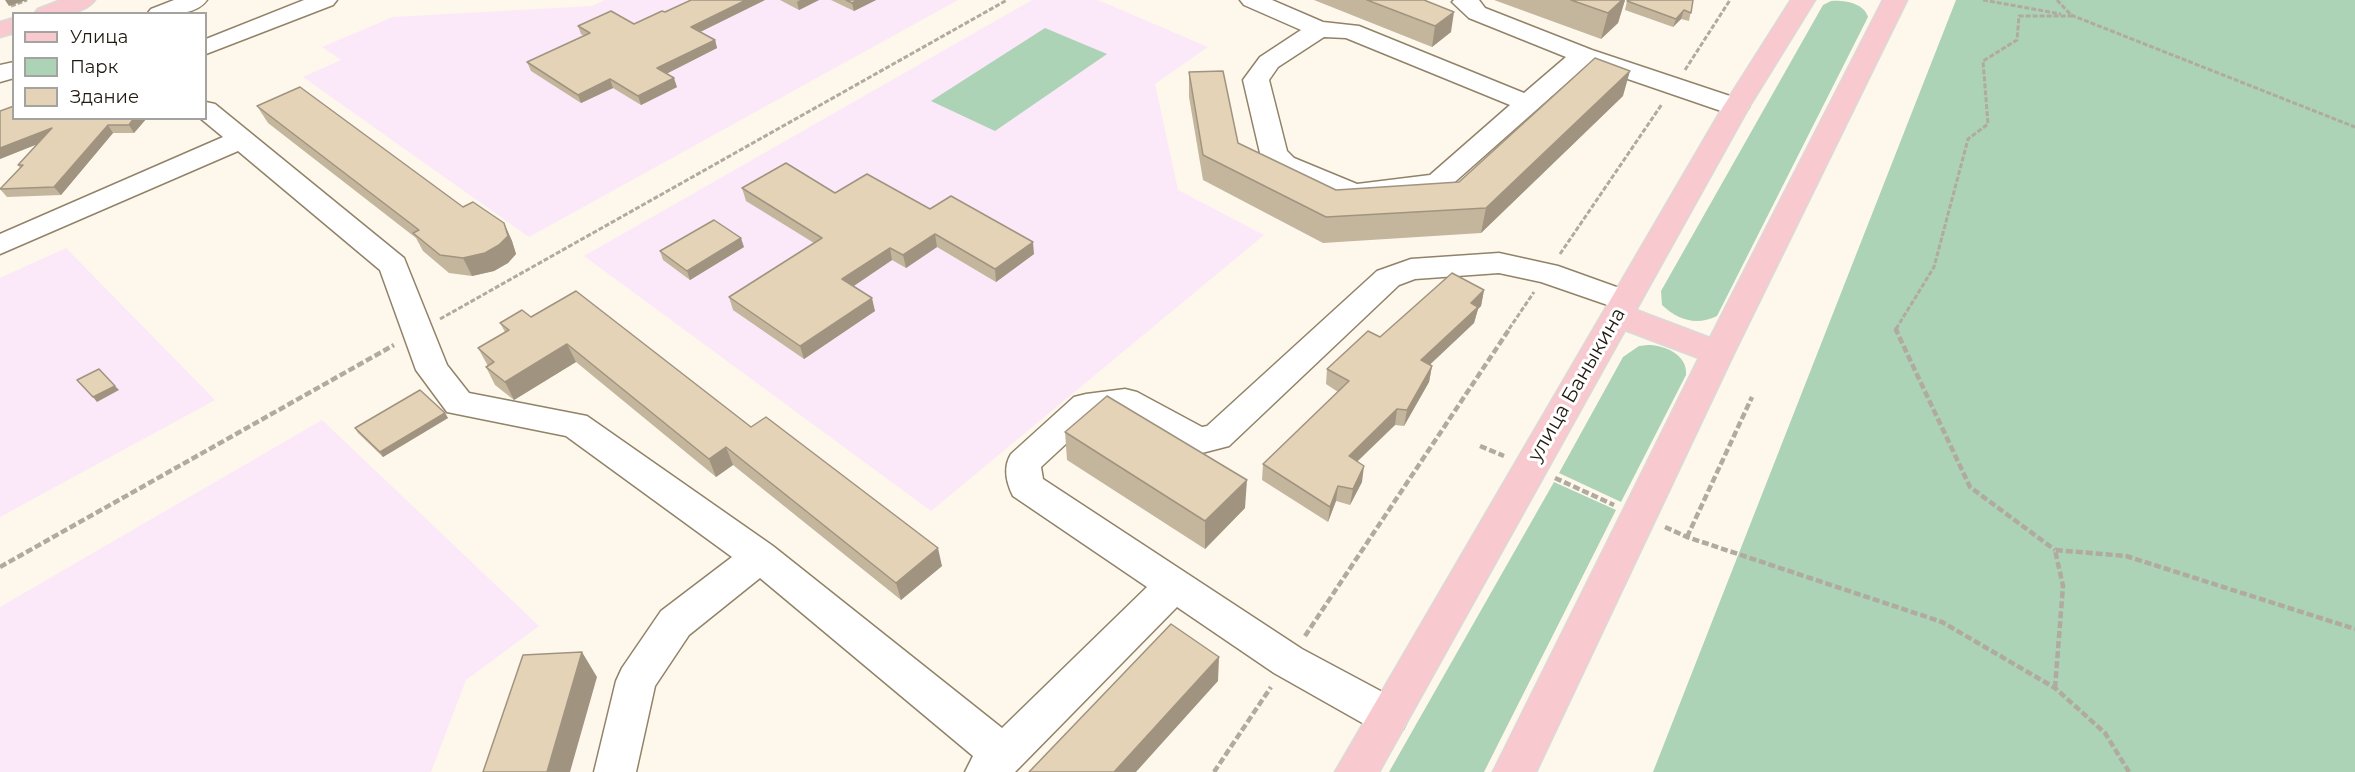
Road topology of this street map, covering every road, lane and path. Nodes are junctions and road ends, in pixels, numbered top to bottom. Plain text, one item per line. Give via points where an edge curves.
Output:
1 (195, 0) edge
2 (325, 0) edge
3 (1007, 0) edge
4 (1252, 0) edge
5 (1467, 0) edge
6 (1730, 0) edge
7 (1803, 0) edge
8 (1894, 0) edge
9 (1983, 0) edge
10 (2057, 0) edge
11 (78, 6) edge
12 (54, 12) edge
13 (164, 12) edge
14 (2072, 16) junction
15 (1319, 29) junction
16 (207, 47) edge
17 (1583, 55) junction
18 (1674, 86) junction
19 (1527, 103) junction
20 (1736, 107) junction
21 (207, 111) edge
22 (2355, 127) edge
23 (242, 139) junction
24 (0, 245) edge
25 (1547, 273) junction
26 (1622, 308) junction
27 (417, 332) junction
28 (1718, 353) junction
29 (1752, 398) dead end
30 (1480, 446) dead end
31 (1530, 467) junction
32 (1639, 515) junction
33 (1687, 537) junction
34 (2055, 550) junction
35 (760, 557) junction
36 (0, 567) edge
37 (1174, 585) junction
38 (2355, 629) edge
39 (1288, 661) junction
40 (2055, 688) junction
41 (1388, 716) junction
42 (995, 764) edge
43 (615, 772) edge
44 (1214, 772) edge
45 (1356, 772) edge
46 (1514, 772) edge
47 (2129, 772) edge

1 - 13 lane
2 - 16 lane
3 - 27 path
4 - 15 lane
5 - 17 lane via 1464,2 1477,13
6 - 18 path
7 - 20 main road, улица Баныкина
8 - 28 main road
9 - 14 path
10 - 14 path
11 - 12 main road
14 - 22 path
14 - 34 path via 2019,16 2017,40 1983,62 1988,124 1968,139 1934,267 1896,330 1970,487
15 - 19 lane via 1350,31
15 - 19 lane via 1269,62 1256,80 1274,153 1284,164 1354,193 1438,182
17 - 18 lane
17 - 19 lane
18 - 20 lane
18 - 25 path
20 - 26 main road, улица Баныкина
21 - 23 lane
23 - 24 lane
23 - 27 lane via 393,265
25 - 26 lane
25 - 37 lane via 1499,263 1411,269 1388,278 1216,437 1198,441 1125,401 1086,406 1023,463 1026,486
25 - 39 path
26 - 28 main road
26 - 31 main road, улица Баныкина
27 - 35 lane via 432,370 459,403 575,425
27 - 36 path
28 - 32 main road
29 - 33 path
30 - 31 path
31 - 32 path
31 - 41 main road, улица Баныкина
32 - 33 path
32 - 46 main road
33 - 40 path via 1942,622
34 - 38 path via 2126,556
34 - 40 path via 2062,586
35 - 42 lane
35 - 43 lane via 675,623 636,681
37 - 39 lane
37 - 42 lane
39 - 41 lane
39 - 44 path
40 - 47 path via 2105,733
41 - 45 main road, улица Баныкина

